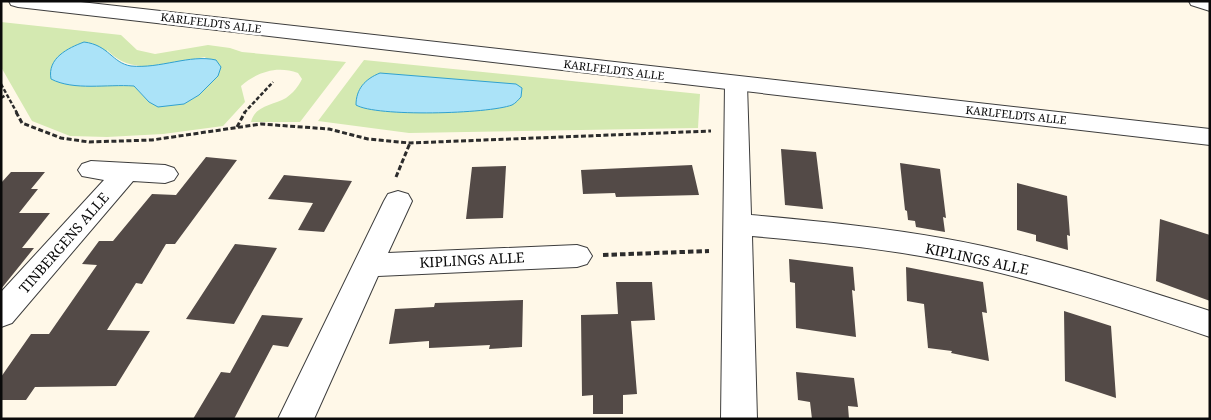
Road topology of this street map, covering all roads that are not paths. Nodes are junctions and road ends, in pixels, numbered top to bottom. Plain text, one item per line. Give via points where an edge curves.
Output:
1 (1198, 1) edge
2 (32, 2) edge
3 (1210, 5) edge
4 (736, 84) junction
5 (1210, 137) edge
6 (91, 170) dead end
7 (126, 172) junction
8 (165, 174) dead end
9 (398, 201) dead end
10 (737, 237) junction
11 (577, 256) road end
12 (368, 264) junction
13 (1, 314) edge
14 (1210, 324) edge
15 (296, 419) edge
16 (739, 419) edge

1 - 3 street
2 - 4 street, KARLFELDTS ALLE
4 - 5 street, KARLFELDTS ALLE
4 - 10 street
6 - 7 street, TINBERGENS ALLE
7 - 8 street, TINBERGENS ALLE
7 - 13 street, TINBERGENS ALLE
9 - 12 street
10 - 14 street, KIPLINGS ALLE via 890,241 976,256 1098,288
10 - 16 street
11 - 12 street, KIPLINGS ALLE
12 - 15 street

